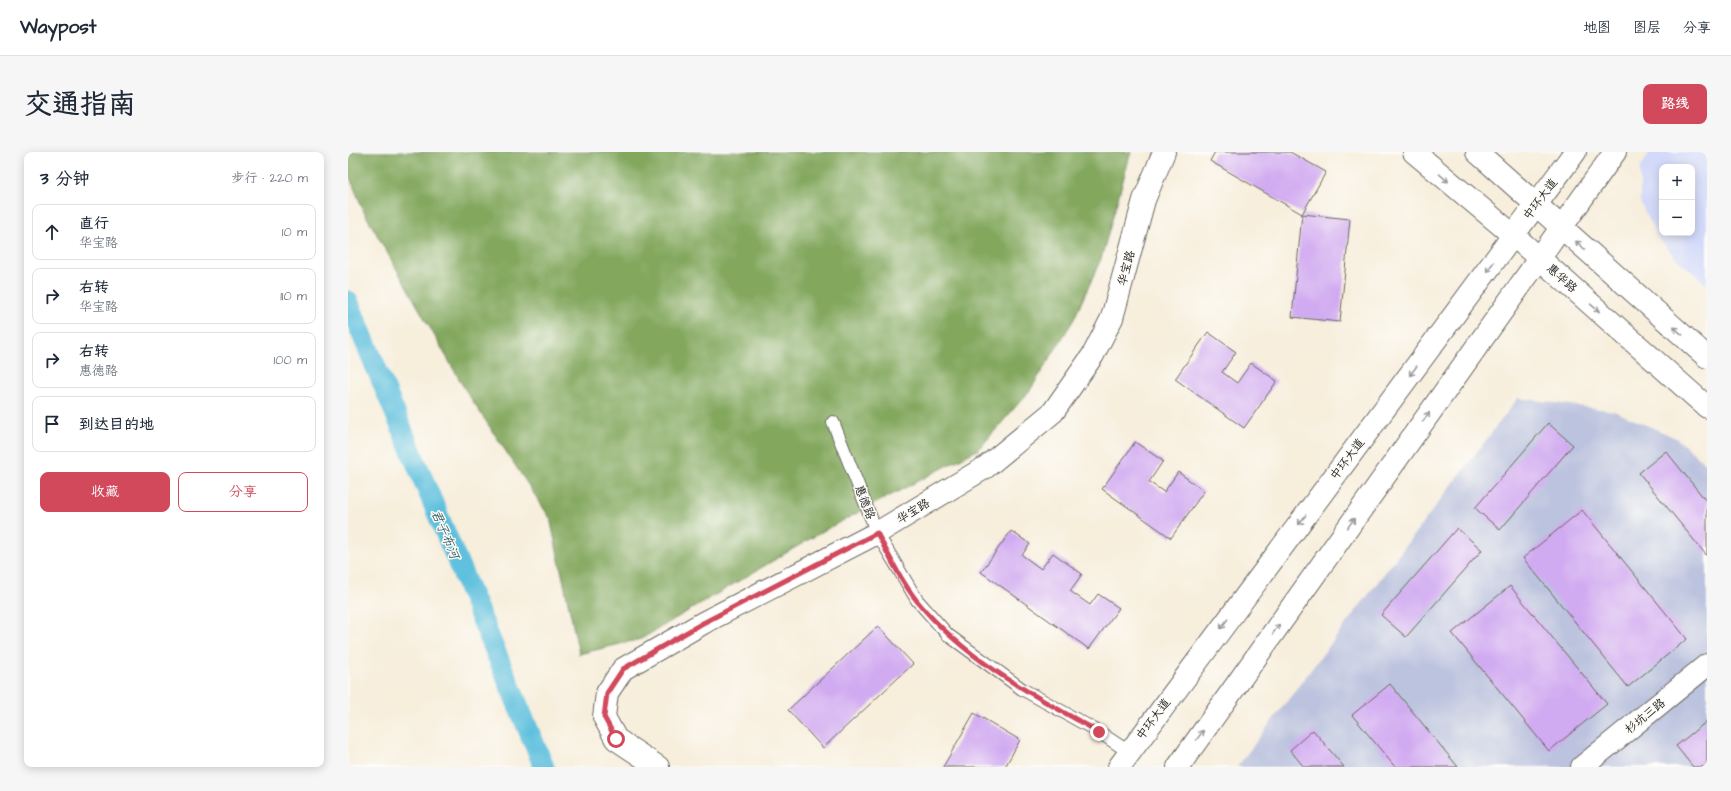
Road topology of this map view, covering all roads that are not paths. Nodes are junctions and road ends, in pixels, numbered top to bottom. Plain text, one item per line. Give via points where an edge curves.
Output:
1 (1164, 152) edge
2 (1414, 152) edge
3 (1477, 152) edge
4 (1575, 152) edge
5 (1615, 152) edge
6 (1536, 205) junction
7 (1561, 228) junction
8 (1513, 235) junction
9 (1539, 258) junction
10 (1707, 357) edge
11 (1707, 407) edge
12 (833, 422) dead end
13 (877, 533) junction
14 (1707, 665) edge
15 (1124, 760) edge
16 (658, 767) edge
17 (1178, 767) edge
18 (1582, 767) edge

1 - 13 street, 华宝路 via 1144,200 1112,318 1093,355 1053,412 986,467
2 -> 8 street, 惠华路
3 - 6 street
4 - 6 street, 中环大道
5 - 7 street
6 - 7 street
6 - 8 street, 中环大道
7 - 9 street
10 -> 7 street
8 - 9 street, 惠华路
8 -> 15 street, 中环大道
9 -> 11 street, 惠华路
17 -> 9 street
12 - 13 lane, 惠德路
13 - 15 lane, 惠德路 via 916,600 948,635 1022,689 1099,732
13 - 16 street, 华宝路 via 703,623 623,669 607,693 604,717 616,739
14 - 18 street, 杉坑三路

